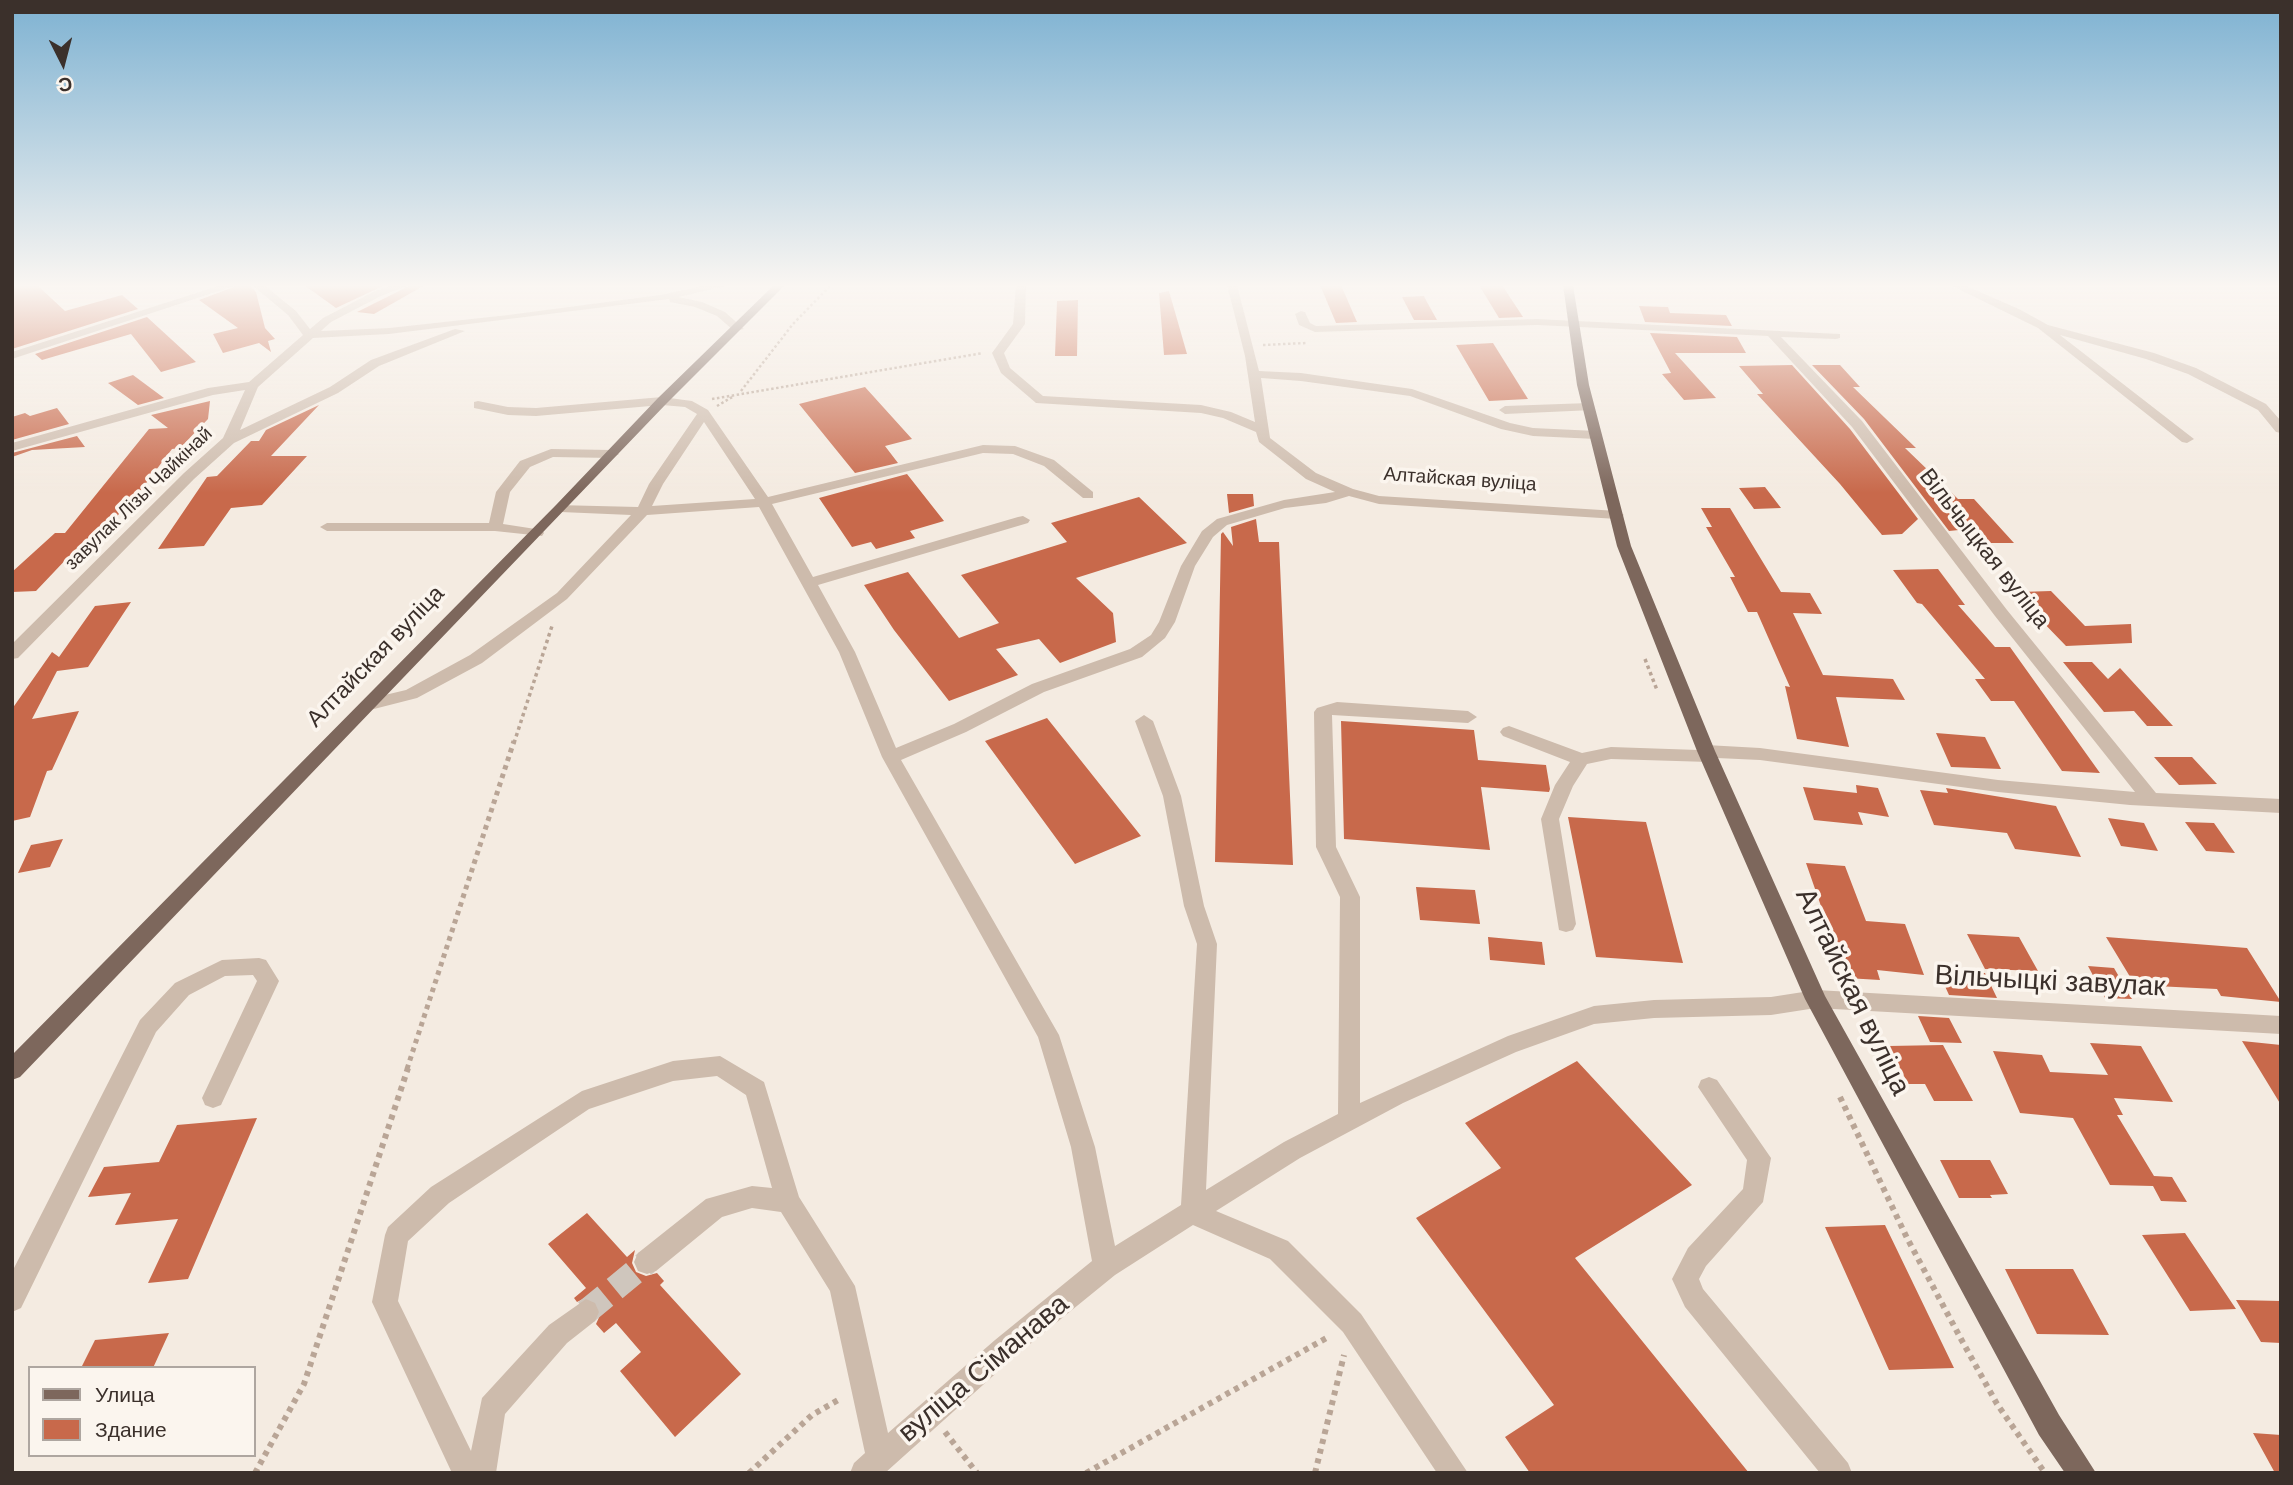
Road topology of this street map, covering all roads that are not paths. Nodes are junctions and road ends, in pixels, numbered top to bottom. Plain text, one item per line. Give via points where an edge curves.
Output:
1 (287, 354) edge
2 (398, 354) edge
3 (711, 354) edge
4 (999, 354) edge
5 (1249, 354) edge
6 (1579, 354) edge
7 (1791, 354) edge
8 (2078, 354) edge
9 (2144, 354) edge
10 (1254, 374) junction
11 (253, 384) junction
12 (662, 401) junction
13 (478, 405) dead end
14 (1589, 407) junction
15 (696, 409) junction
16 (1505, 410) dead end
17 (2281, 429) edge
18 (1262, 430) junction
19 (1596, 435) junction
20 (2187, 439) dead end
21 (229, 440) junction
22 (12, 447) edge
23 (612, 454) junction
24 (1348, 492) junction
25 (1088, 495) dead end
26 (764, 502) junction
27 (561, 508) junction
28 (643, 512) junction
29 (1617, 515) junction
30 (1023, 520) dead end
31 (327, 527) dead end
32 (495, 527) junction
33 (537, 533) junction
34 (809, 583) junction
35 (12, 654) edge
36 (370, 704) junction
37 (1468, 717) dead end
38 (1144, 720) dead end
39 (1509, 732) dead end
40 (1707, 753) junction
41 (891, 757) junction
42 (1581, 759) junction
43 (2151, 799) junction
44 (2281, 806) edge
45 (1566, 924) dead end
46 (1816, 999) junction
47 (2281, 1025) edge
48 (12, 1070) edge
49 (1709, 1087) dead end
50 (214, 1098) dead end
51 (1349, 1120) junction
52 (788, 1202) junction
53 (1193, 1213) junction
54 (647, 1262) tunnel mouth
55 (1106, 1266) junction
56 (12, 1299) edge
57 (586, 1312) tunnel mouth
58 (872, 1465) edge
59 (467, 1473) edge
60 (482, 1473) edge
61 (1454, 1473) edge
62 (1838, 1473) edge
63 (2082, 1473) edge

1 - 11 street, завулак Лізы Чайкінай
2 - 21 street
3 - 12 main road, Алтайская вуліца
4 - 18 street via 1005,370 1040,400 1201,409
5 - 10 street
6 - 14 main road, Алтайская вуліца
7 - 43 street, Вільчыцкая вуліца via 1857,424
8 - 20 street
9 - 17 street via 2192,371 2262,407
10 - 18 street
10 - 19 street via 1412,393 1532,432
11 - 21 street, завулак Лізы Чайкінай
11 - 22 street via 212,391
12 - 13 street via 536,412
12 - 15 street
12 - 23 main road, Алтайская вуліца
14 - 16 street
14 - 19 main road, Алтайская вуліца
15 - 26 street
15 - 28 street
18 - 24 street, Алтайская вуліца via 1264,439 1311,476
19 - 29 main road, Алтайская вуліца
21 - 35 street, завулак Лізы Чайкінай
23 - 27 main road, Алтайская вуліца
23 - 32 street via 551,453 525,464 503,492
24 - 29 street, Алтайская вуліца via 1379,500
24 - 41 street via 1284,503 1222,522 1207,534 1188,566 1157,638 1136,653 1038,688
25 - 26 street via 1049,463 1015,450 983,449
26 - 28 street
26 - 34 street
27 - 28 street
27 - 33 main road, Алтайская вуліца
28 - 36 street via 562,596 476,659 411,694
29 - 40 main road, Алтайская вуліца via 1624,546
30 - 34 street
31 - 32 street
32 - 33 street
33 - 36 main road, Алтайская вуліца
34 - 41 street via 847,652
36 - 48 main road, Алтайская вуліца
37 - 51 street via 1338,708 1323,712 1326,847 1350,897
38 - 53 street via 1171,796 1194,906 1207,944
39 - 42 street
40 - 42 street via 1611,753
40 - 43 street via 1760,754 1998,786
40 - 46 main road, Алтайская вуліца
41 - 55 street via 1048,1035 1083,1147
42 - 45 street via 1550,819
43 - 44 street
46 - 47 street, Вільчыцкі завулак
46 - 51 street, Вільчыцкі завулак via 1771,1006 1594,1015 1508,1045
46 - 63 main road, Алтайская вуліца via 2049,1425
49 - 62 street via 1759,1158 1754,1194 1697,1257 1685,1279 1694,1298
50 - 56 street via 268,981 259,966 222,968 183,989 148,1026
51 - 53 street, вуліца Сіманава
52 - 54 street via 752,1197 715,1207
52 - 58 street via 842,1286 864,1387
52 - 59 street via 756,1089 720,1066 673,1071 582,1101 440,1195 397,1235 385,1302
53 - 55 street, вуліца Сіманава
53 - 61 street via 1279,1250 1352,1324
55 - 58 street, вуліца Сіманава
57 - 60 street via 558,1334 492,1408

